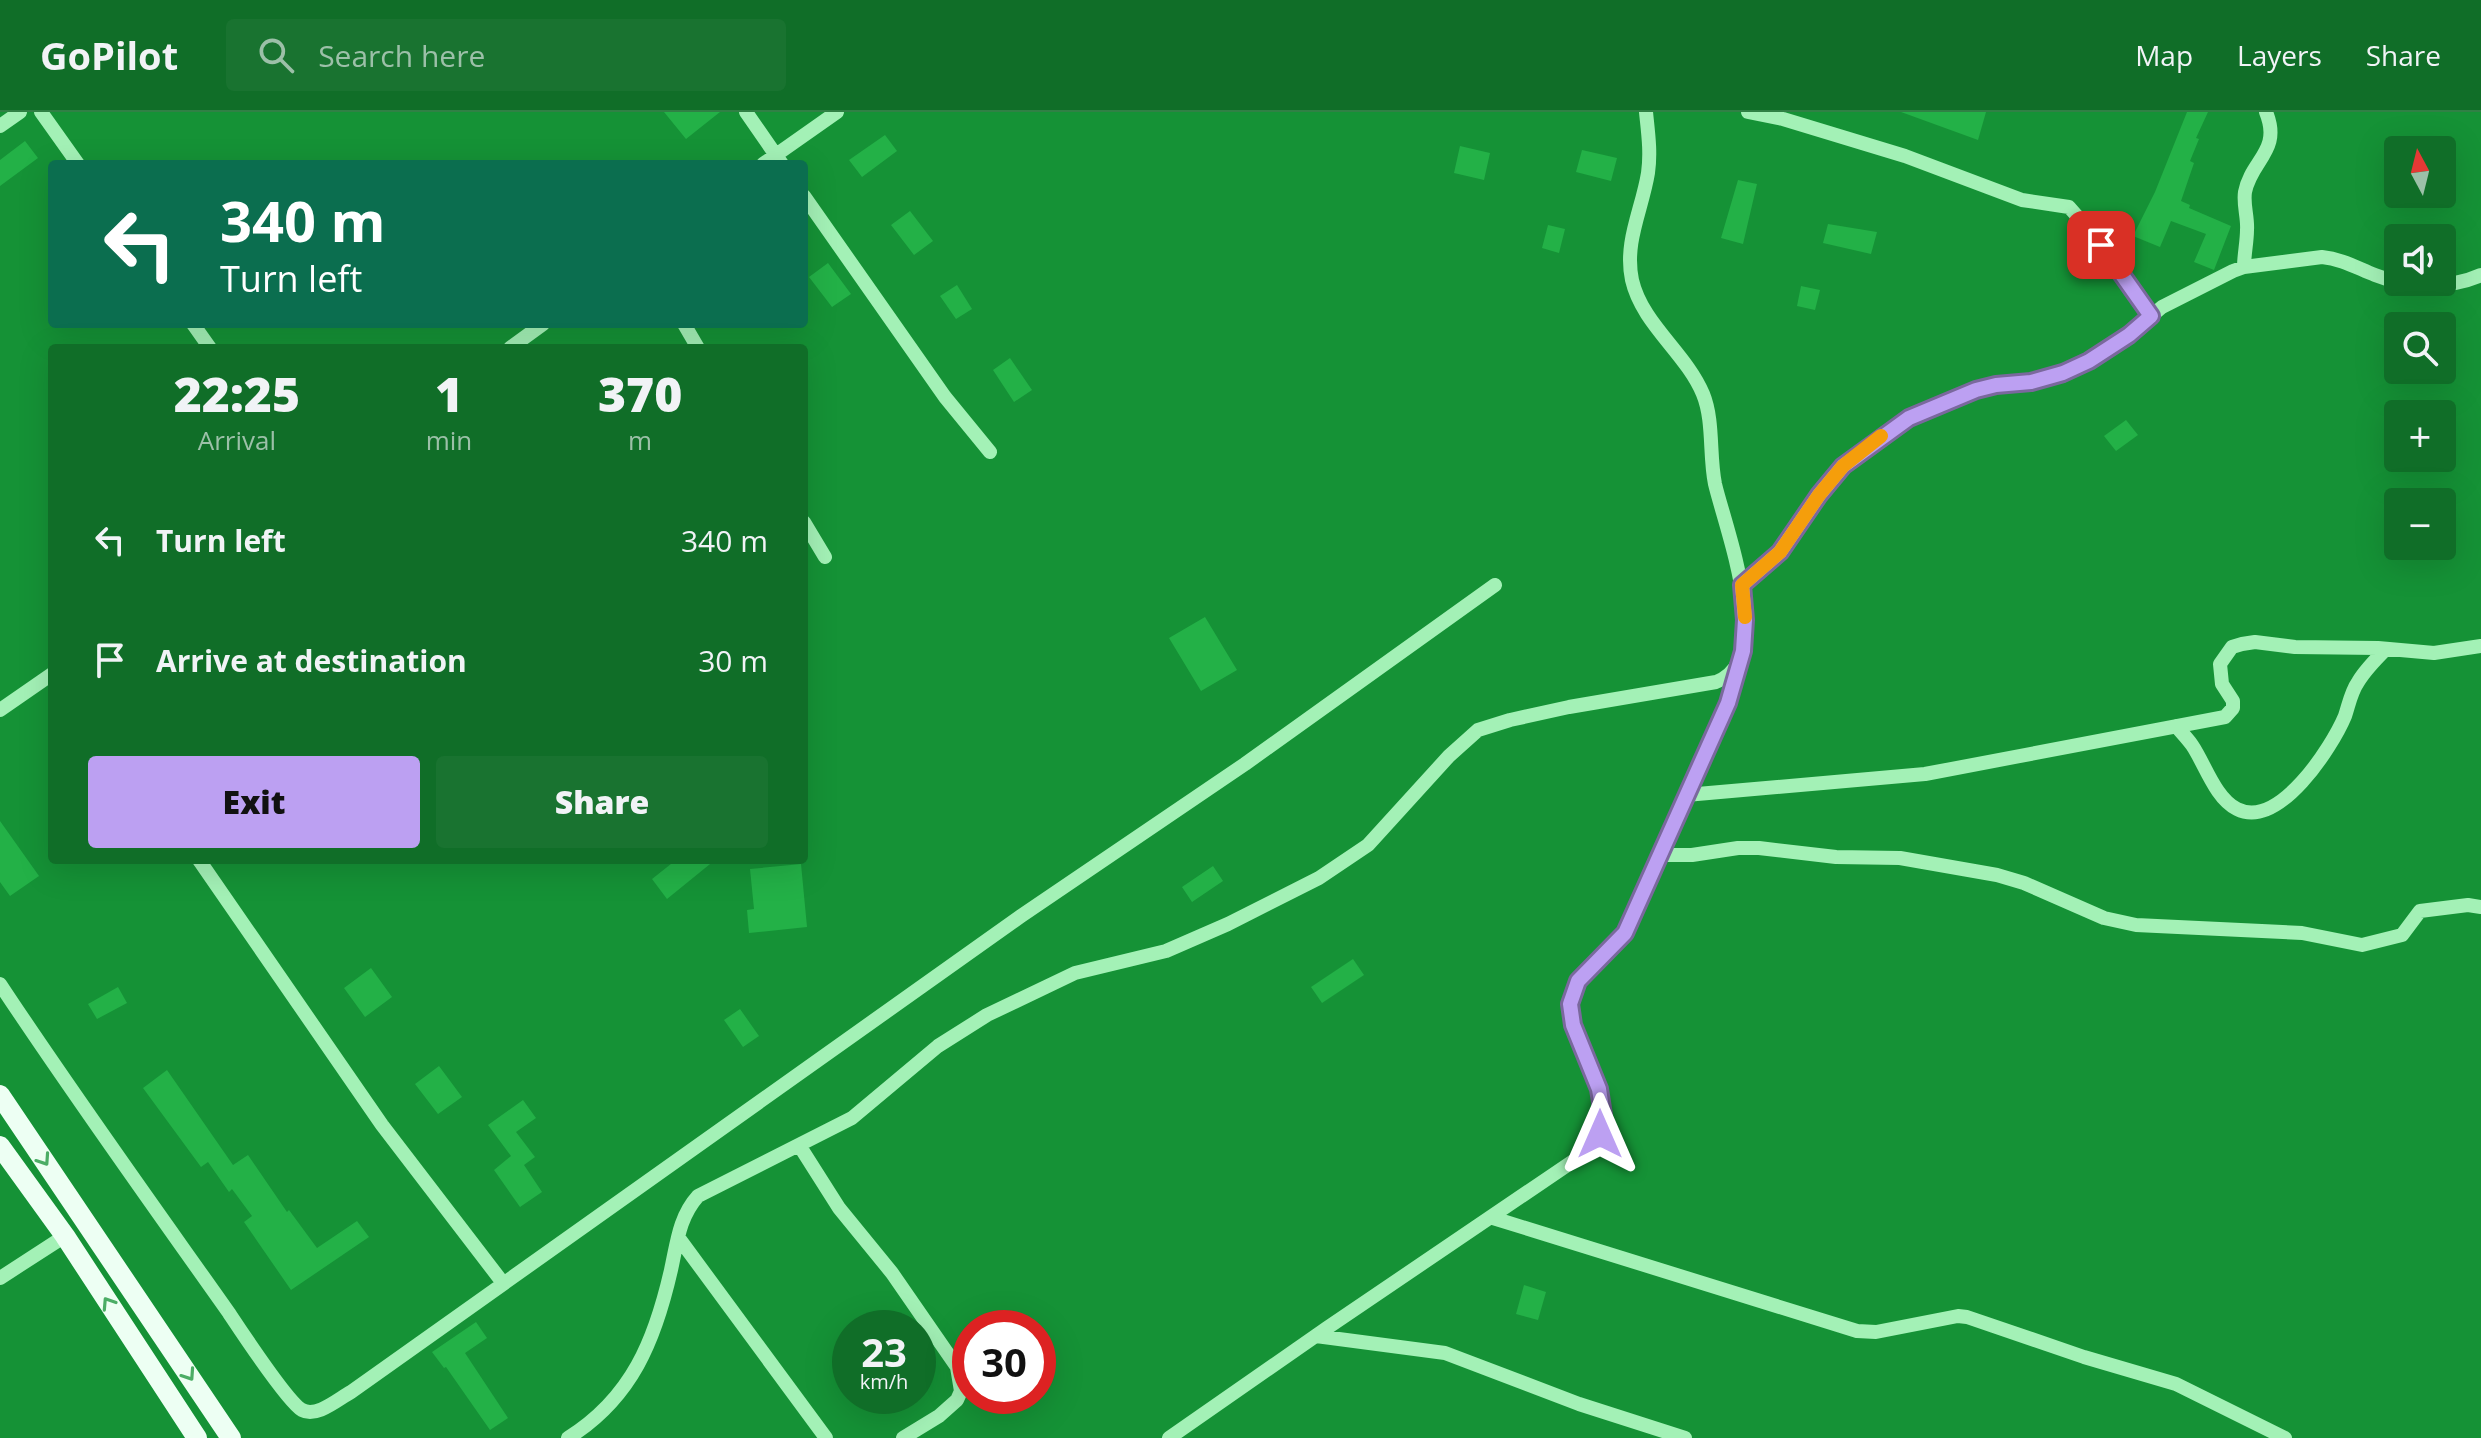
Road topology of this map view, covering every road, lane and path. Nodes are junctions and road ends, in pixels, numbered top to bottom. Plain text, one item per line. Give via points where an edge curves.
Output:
1 (20, 112) edge
2 (41, 112) edge
3 (746, 112) edge
4 (837, 112) edge
5 (1646, 112) edge
6 (1748, 112) edge
7 (2266, 112) edge
8 (1784, 116) edge
9 (0, 126) edge
10 (779, 159) edge
11 (75, 160) edge
12 (808, 202) edge
13 (2244, 267) junction
14 (2481, 275) edge
15 (2151, 316) junction
16 (538, 328) edge
17 (516, 344) edge
18 (990, 452) dead end
19 (808, 529) edge
20 (825, 557) dead end
21 (1495, 585) dead end
22 (1742, 585) junction
23 (2481, 646) edge
24 (2386, 649) junction
25 (1743, 651) junction
26 (48, 677) edge
27 (0, 710) edge
28 (2176, 726) junction
29 (1686, 795) junction
30 (1661, 855) junction
31 (202, 864) edge
32 (2481, 907) edge
33 (0, 984) edge
34 (0, 1095) edge
35 (799, 1145) junction
36 (0, 1146) edge
37 (1493, 1218) junction
38 (65, 1236) junction
39 (678, 1237) junction
40 (0, 1278) edge
41 (503, 1283) junction
42 (1316, 1336) junction
43 (197, 1438) edge
44 (231, 1438) edge
45 (568, 1438) edge
46 (826, 1438) edge
47 (903, 1438) edge
48 (1169, 1438) edge
49 (1685, 1438) edge
50 (2285, 1438) edge

1 - 9 street
2 - 11 street
3 - 10 street
4 - 10 street
5 - 22 street via 1648,171 1629,244 1633,284 1703,395 1715,482
6 - 8 street
7 - 13 street via 2271,138 2245,190
8 - 15 street via 2022,200 2069,207
12 - 18 street via 945,397
13 - 14 street via 2335,258 2409,285
13 - 15 street
15 - 22 street via 2089,361 2063,373 1976,390 1909,418 1843,466 1780,552
16 - 17 street
19 - 20 street
21 - 41 street
22 - 25 street
23 - 24 street via 2446,652
24 - 28 street via 2255,642 2232,647 2219,674 2233,701 2229,714
24 - 28 street via 2356,684 2344,717 2312,771 2289,796 2260,811 2246,812 2228,801
25 - 29 street via 1728,703
25 - 35 street via 1728,676 1716,682 1569,707 1478,730 1368,845 1319,878 1166,951 1075,973 987,1015 938,1046 852,1118
26 - 27 street
28 - 29 street via 1925,774
29 - 30 street
30 - 32 street via 1759,848 1900,858 1997,875 2104,918 2136,925 2302,933 2362,945 2402,935 2420,911
30 - 37 street via 1625,933 1578,981 1570,1004 1599,1089 1600,1134 1591,1149
31 - 41 street via 382,1125
33 - 41 street via 257,1354 303,1411 322,1409 351,1392
34 -> 44 main road
35 - 39 street via 698,1196 682,1218
35 - 47 street via 957,1367 957,1400
36 - 38 main road
37 - 42 street
37 - 50 street via 1857,1331 1967,1317 2176,1384
38 - 40 street
43 -> 38 main road
39 - 45 street via 644,1355 607,1409
39 - 46 street
42 - 48 street
42 - 49 street via 1445,1353

